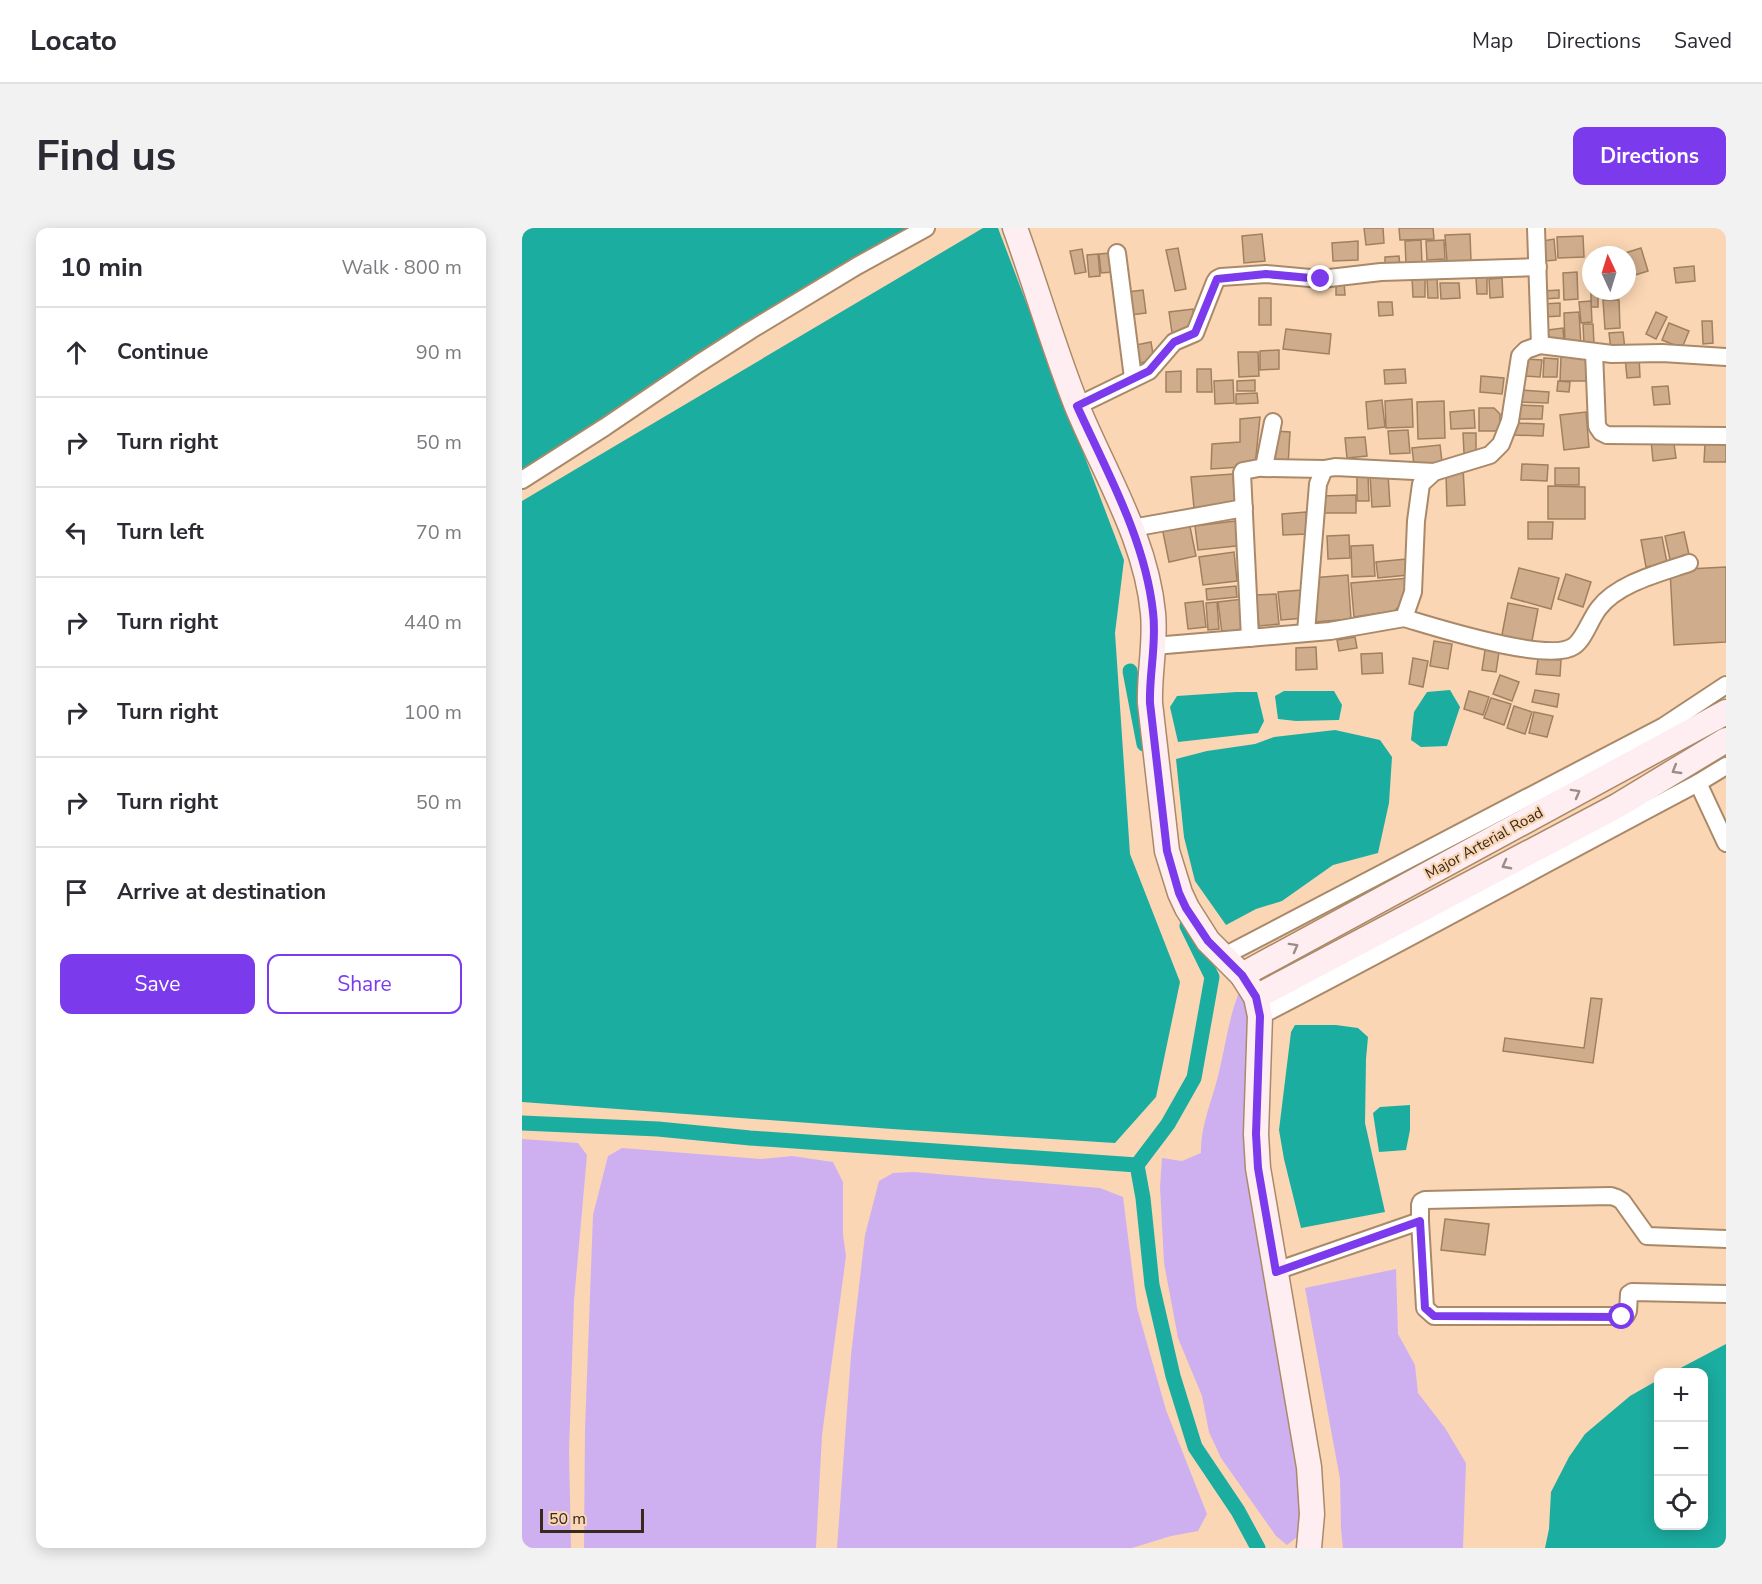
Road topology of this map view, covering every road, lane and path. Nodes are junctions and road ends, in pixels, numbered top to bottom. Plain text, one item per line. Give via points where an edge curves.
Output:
1 (926, 228) edge
2 (1015, 228) edge
3 (1536, 228) edge
4 (1117, 254) dead end
5 (1538, 267) junction
6 (1540, 345) junction
7 (1594, 352) junction
8 (1726, 357) edge
9 (1133, 378) junction
10 (1077, 406) junction
11 (1273, 422) dead end
12 (1726, 436) edge
13 (1263, 468) junction
14 (1324, 469) junction
15 (1434, 472) junction
16 (522, 480) edge
17 (1244, 508) junction
18 (1132, 528) junction
19 (1689, 563) dead end
20 (1404, 618) junction
21 (1305, 632) junction
22 (1250, 638) junction
23 (1154, 646) junction
24 (1726, 685) edge
25 (1726, 712) edge
26 (1726, 740) edge
27 (1726, 766) edge
28 (1698, 783) junction
29 (1726, 843) edge
30 (1224, 956) junction
31 (1242, 975) junction
32 (1258, 1006) junction
33 (1420, 1221) junction
34 (1726, 1239) edge
35 (1276, 1272) junction
36 (1726, 1294) edge
37 (1309, 1548) edge

1 - 16 street via 751,330
2 - 10 street
3 - 5 street
4 - 9 street
5 - 6 street
5 - 9 street via 1382,272 1321,279 1266,274 1221,277 1215,282 1195,333 1174,342 1153,369
6 - 7 street
6 - 15 street via 1520,356 1510,421 1501,444 1490,455
7 - 8 street
7 - 12 street via 1600,432
9 - 10 street
10 - 18 street
11 - 13 street
13 - 14 street
13 - 17 street via 1243,471
14 - 15 street
14 - 21 street via 1318,484
15 - 20 street via 1421,484 1413,592
17 - 18 street
17 - 22 street
18 - 23 street via 1149,589
19 - 20 street via 1638,580 1605,602 1576,645 1568,650 1488,642
20 - 21 street
21 - 22 street
22 - 23 street
23 - 30 street via 1150,703 1167,851 1186,908 1208,941
24 - 30 street via 1664,726
31 -> 25 street, Major Arterial Road
26 -> 32 street, Major Arterial Road via 1617,806
27 - 28 street
28 - 29 street
28 - 32 street via 1389,949
30 - 31 street
31 - 32 street
32 - 35 street via 1258,1168
33 - 34 street via 1420,1205 1425,1200 1611,1196 1622,1201 1647,1236
33 - 35 street
33 - 36 street via 1425,1308 1434,1316 1622,1317 1628,1311 1632,1292
35 - 37 street via 1309,1467

